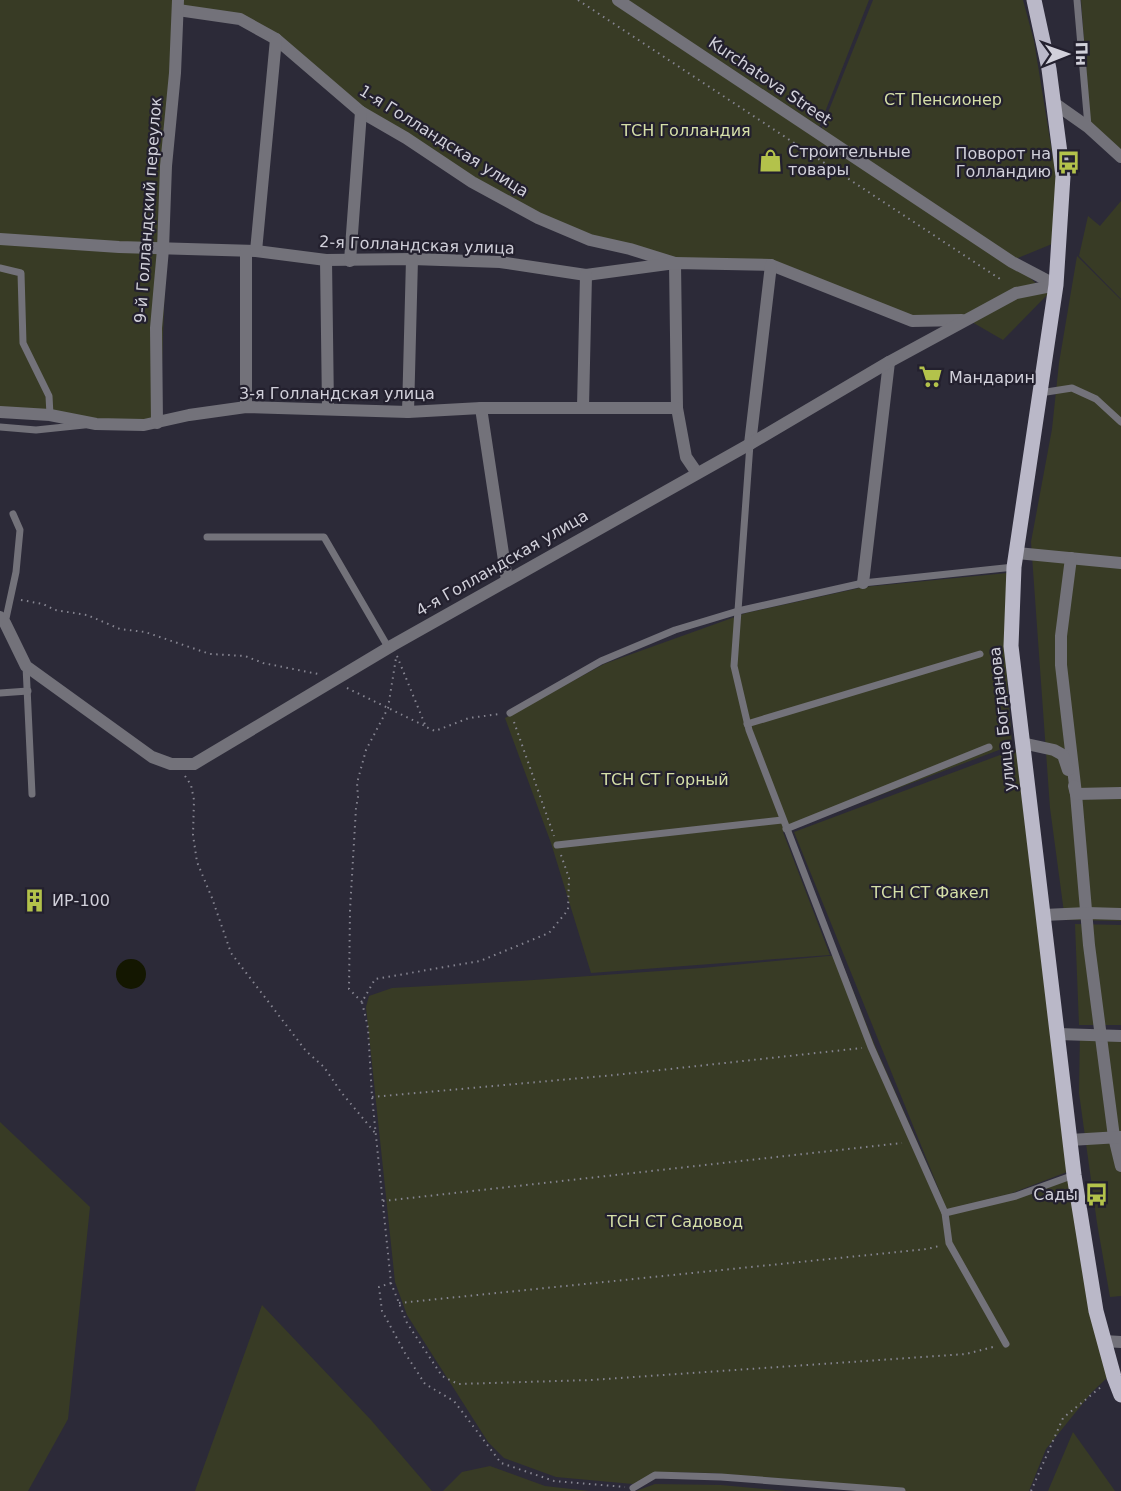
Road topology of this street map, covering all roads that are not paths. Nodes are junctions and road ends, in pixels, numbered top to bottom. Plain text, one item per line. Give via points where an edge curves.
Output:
1 (618, 0) edge
2 (1034, 0) edge
3 (1077, 0) edge
4 (178, 5) edge
5 (276, 39) junction
6 (1054, 103) junction
7 (361, 112) junction
8 (1088, 127) junction
9 (1121, 157) edge
10 (0, 239) edge
11 (163, 249) junction
12 (251, 251) junction
13 (412, 259) junction
14 (326, 260) junction
15 (350, 261) junction
16 (675, 263) junction
17 (771, 265) junction
18 (0, 268) edge
19 (586, 275) junction
20 (1056, 285) junction
21 (966, 320) junction
22 (889, 362) junction
23 (1040, 393) junction
24 (246, 407) junction
25 (583, 407) junction
26 (328, 408) junction
27 (481, 408) junction
28 (677, 408) junction
29 (0, 412) edge
30 (408, 412) junction
31 (50, 415) junction
32 (1121, 422) edge
33 (158, 423) junction
34 (96, 424) junction
35 (0, 427) edge
36 (750, 444) junction
37 (697, 473) junction
38 (13, 514) dead end
39 (207, 537) dead end
40 (1071, 558) junction
41 (1015, 560) junction
42 (1121, 562) edge
43 (507, 580) junction
44 (863, 583) junction
45 (738, 611) junction
46 (2, 620) edge
47 (392, 651) junction
48 (980, 654) dead end
49 (26, 666) junction
50 (28, 691) junction
51 (0, 693) edge
52 (510, 713) road end
53 (747, 724) junction
54 (1022, 743) junction
55 (989, 747) dead end
56 (1121, 793) edge
57 (32, 794) dead end
58 (1076, 794) junction
59 (782, 819) junction
60 (786, 828) junction
61 (557, 845) road end
62 (1087, 913) junction
63 (1121, 914) edge
64 (1044, 915) junction
65 (1058, 1034) junction
66 (1101, 1036) junction
67 (1121, 1036) edge
68 (1118, 1137) edge
69 (1070, 1140) junction
70 (1121, 1166) edge
71 (1074, 1175) junction
72 (945, 1213) junction
73 (1104, 1341) junction
74 (1121, 1342) edge
75 (1006, 1344) road end
76 (1121, 1395) edge
77 (633, 1488) road end
78 (902, 1491) edge

1 - 20 street, Kurchatova Street via 1012,262
2 - 6 main road, улица Богданова
3 - 8 lane
4 - 5 street, 1-я Голландская улица via 240,19
4 - 11 street, 9-й Голландский переулок
5 - 7 street, 1-я Голландская улица
5 - 12 street
6 - 8 street
6 - 20 main road, улица Богданова via 1063,176
7 - 15 street
7 - 16 street, 1-я Голландская улица via 472,182 538,218 590,240
8 - 9 street
10 - 11 street, 2-я Голландская улица
11 - 12 street, 2-я Голландская улица
11 - 33 street, 9-й Голландский переулок via 156,328
12 - 14 street, 2-я Голландская улица
12 - 24 street
13 - 15 street, 2-я Голландская улица
13 - 19 street, 2-я Голландская улица via 500,262
13 - 30 street
14 - 15 street, 2-я Голландская улица
14 - 26 street
16 - 17 street, 2-я Голландская улица
16 - 19 street, 2-я Голландская улица
16 - 28 street
17 - 21 street, 2-я Голландская улица via 912,321
17 - 36 street
18 - 31 lane via 21,273 23,343 49,396
19 - 25 street
20 - 21 street, 4-я Голландская улица via 1016,293
20 - 23 main road, улица Богданова
21 - 22 street, 4-я Голландская улица
22 - 36 street, 4-я Голландская улица
22 - 44 street
23 - 32 lane via 1072,388 1096,399
23 - 41 main road, улица Богданова
24 - 26 street, 3-я Голландская улица
24 - 33 street, 3-я Голландская улица
25 - 27 street, 3-я Голландская улица
25 - 28 street, 3-я Голландская улица
26 - 30 street, 3-я Голландская улица
27 - 30 street, 3-я Голландская улица
27 - 43 street
28 - 37 street via 686,456
29 - 31 street, 3-я Голландская улица
31 - 34 street, 3-я Голландская улица
33 - 34 street, 3-я Голландская улица
34 - 35 lane via 36,430
36 - 37 street, 4-я Голландская улица
36 - 45 lane
37 - 43 street, 4-я Голландская улица
38 - 46 lane via 20,530 16,572
39 - 47 lane via 324,537
40 - 41 street
40 - 42 street
40 - 58 street via 1060,665
41 - 44 lane
41 - 54 main road, улица Богданова via 1011,646
43 - 47 street, 4-я Голландская улица
44 - 45 lane
45 - 52 lane via 675,630 601,661
45 - 53 lane via 734,666
46 - 49 street
47 - 49 street, 4-я Голландская улица via 336,679 194,764 171,764 152,757
48 - 53 lane
49 - 50 lane
50 - 51 lane
50 - 57 lane
53 - 59 lane
54 - 58 street via 1063,755
54 - 64 main road, улица Богданова
55 - 60 lane
56 - 58 street
58 - 62 street
59 - 60 lane
59 - 61 lane
60 - 72 lane via 870,1047
62 - 63 street
62 - 64 street
62 - 66 street
64 - 65 main road, улица Богданова
65 - 66 street
65 - 69 main road, улица Богданова
66 - 67 street
66 - 68 street
68 - 69 street
68 - 70 street
69 - 71 main road, улица Богданова
71 - 72 lane via 1016,1196
71 - 73 main road, улица Богданова
72 - 75 lane via 949,1243
73 - 74 street
73 - 76 main road, улица Богданова
77 - 78 lane via 656,1475

